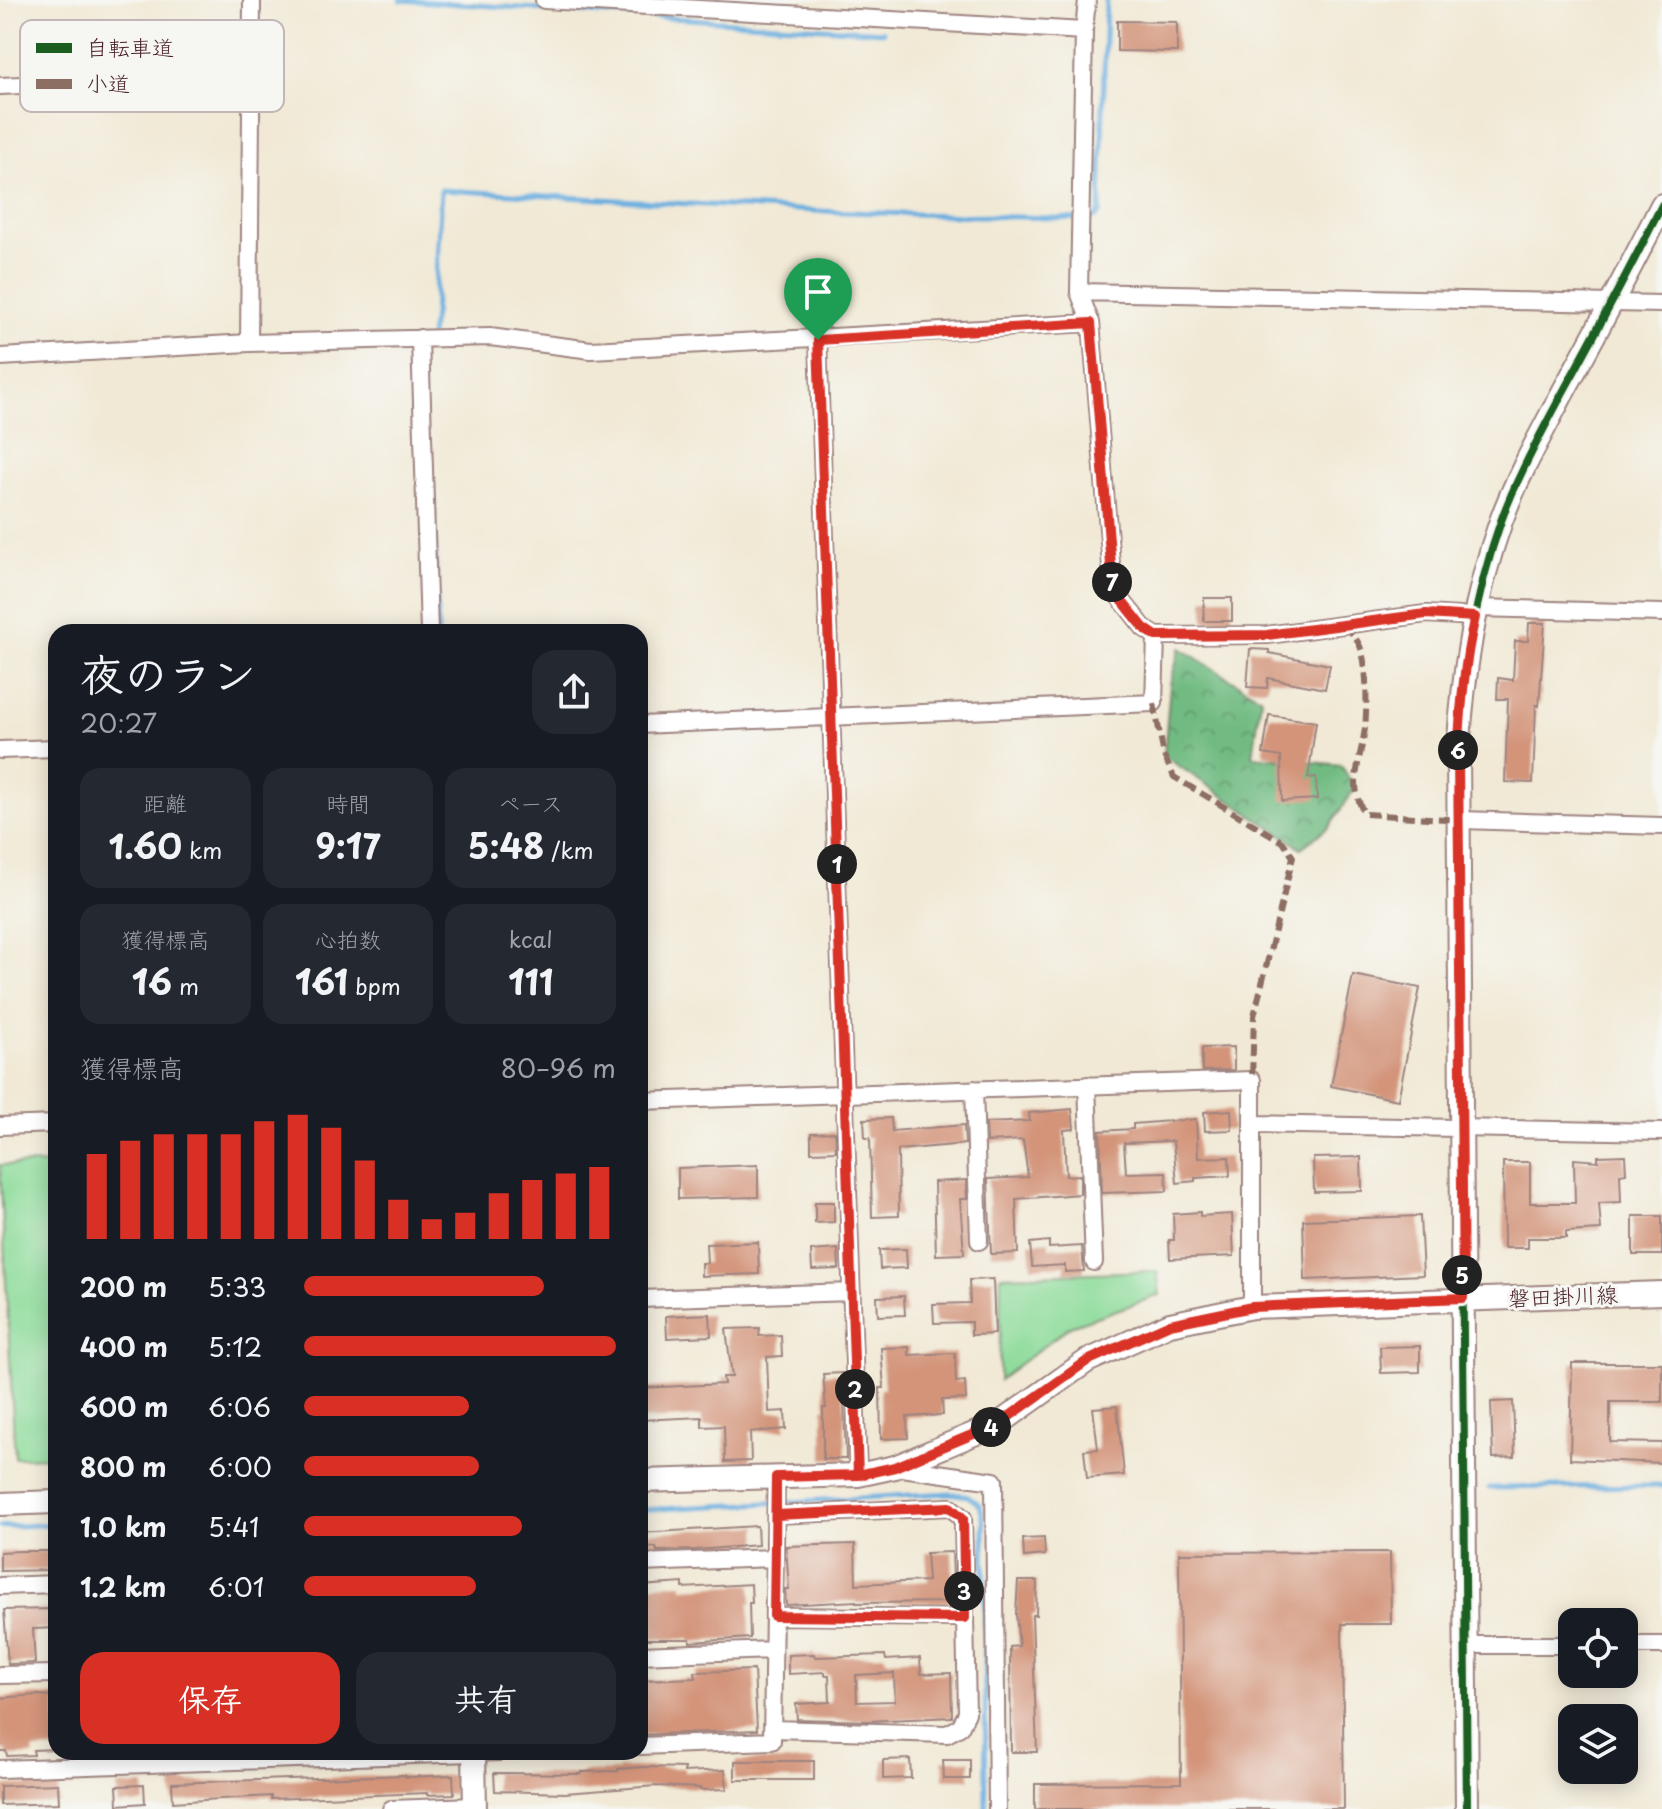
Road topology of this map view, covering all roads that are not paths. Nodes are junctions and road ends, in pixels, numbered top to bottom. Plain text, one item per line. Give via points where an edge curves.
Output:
1 (252, 0) edge
2 (544, 0) edge
3 (1087, 0) edge
4 (252, 20) edge
5 (1084, 31) junction
6 (20, 85) edge
7 (0, 86) edge
8 (251, 112) edge
9 (1662, 205) edge
10 (1079, 292) junction
11 (1611, 303) junction
12 (1662, 304) edge
13 (1091, 323) junction
14 (420, 338) junction
15 (818, 340) junction
16 (249, 343) junction
17 (0, 357) edge
18 (1476, 612) junction
19 (1662, 613) edge
20 (429, 624) edge
21 (1156, 636) junction
22 (832, 718) junction
23 (648, 725) edge
24 (48, 748) edge
25 (0, 750) edge
26 (1460, 820) junction
27 (1662, 826) edge
28 (1087, 1085) junction
29 (974, 1089) junction
30 (845, 1093) junction
31 (648, 1101) edge
32 (48, 1124) edge
33 (1252, 1124) junction
34 (0, 1126) edge
35 (1461, 1126) junction
36 (1662, 1132) edge
37 (979, 1241) dead end
38 (1094, 1262) dead end
39 (852, 1292) junction
40 (1662, 1293) edge
41 (1463, 1298) junction
42 (648, 1299) edge
43 (1252, 1307) junction
44 (895, 1467) junction
45 (858, 1475) junction
46 (776, 1477) junction
47 (648, 1481) edge
48 (48, 1502) edge
49 (0, 1504) edge
50 (776, 1515) junction
51 (775, 1558) junction
52 (648, 1563) edge
53 (48, 1584) edge
54 (0, 1586) edge
55 (774, 1616) junction
56 (965, 1618) junction
57 (1465, 1645) junction
58 (1558, 1645) edge
59 (1638, 1645) edge
60 (1662, 1645) edge
61 (773, 1650) junction
62 (648, 1655) edge
63 (48, 1674) edge
64 (0, 1675) edge
65 (772, 1729) junction
66 (648, 1746) edge
67 (127, 1760) edge
68 (474, 1760) edge
69 (0, 1769) edge
70 (475, 1808) edge
71 (391, 1809) edge
72 (997, 1809) edge
73 (1467, 1809) edge

1 - 4 street
2 - 5 street
3 - 5 street
5 - 10 street
6 - 7 street
8 - 16 street
9 - 11 street
10 - 11 street
10 - 13 street
11 - 12 street
11 - 18 street via 1525,465 1501,521
13 - 15 street
13 - 21 street via 1113,589
14 - 15 street via 490,337 591,350
14 - 16 street
14 - 20 street
15 - 22 street
16 - 17 street
18 - 19 street
18 - 21 street via 1267,635
18 - 26 street via 1462,695
21 - 22 street via 1154,703
22 - 23 street
22 - 30 street
24 - 25 street
26 - 27 street
26 - 35 street
28 - 29 street
28 - 33 street via 1252,1080
28 - 38 street
29 - 30 street
29 - 37 street
30 - 31 street
30 - 39 street
32 - 34 street
33 - 35 street
33 - 43 street
35 - 36 street
35 - 41 street
39 - 42 street
39 - 45 street
40 - 41 street, 磐田掛川線
41 - 43 street, 磐田掛川線
41 - 57 street
43 - 44 street, 磐田掛川線 via 1170,1324 1087,1361 1000,1423
44 - 45 street, 磐田掛川線
44 - 72 street via 994,1481
45 - 46 street, 磐田掛川線
46 - 47 street, 磐田掛川線
46 - 50 street
48 - 49 street
50 - 51 street
50 - 56 street via 950,1507 963,1518
51 - 52 street
51 - 55 street
53 - 54 street
55 - 56 street
55 - 61 street
56 - 65 street via 967,1713 960,1727 947,1734
57 - 58 street
57 - 73 street
59 - 60 street
61 - 62 street
61 - 65 street
63 - 64 street
65 - 66 street via 772,1741
67 - 69 street
68 - 70 street
70 - 71 street

